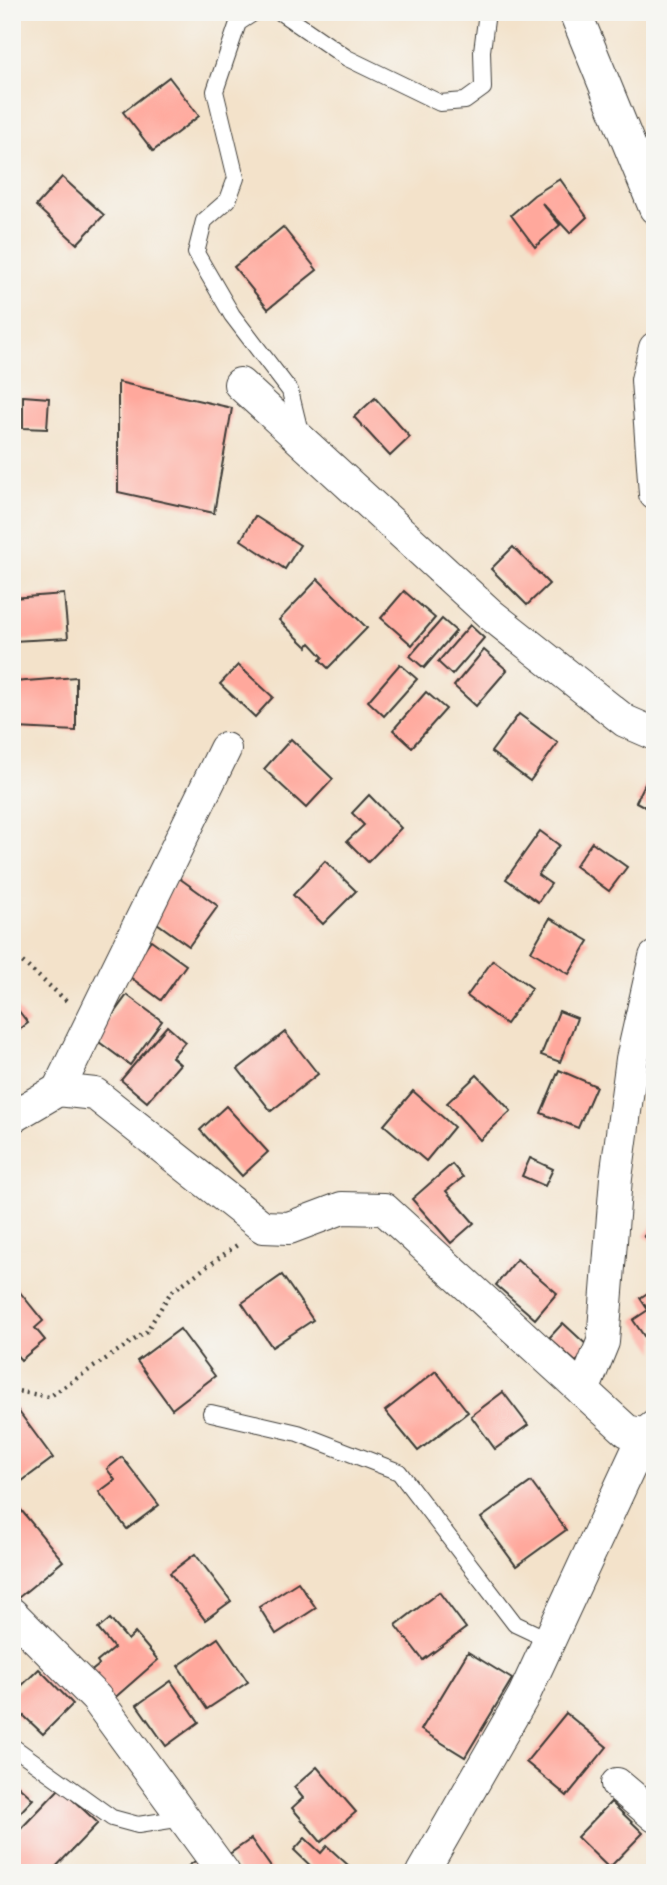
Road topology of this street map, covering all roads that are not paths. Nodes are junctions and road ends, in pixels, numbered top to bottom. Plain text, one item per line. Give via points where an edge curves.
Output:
1 (255, 12) edge
2 (280, 12) edge
3 (487, 12) edge
4 (575, 12) edge
5 (655, 208) edge
6 (655, 348) edge
7 (240, 384) dead end
8 (302, 441) junction
9 (655, 494) edge
10 (655, 734) edge
11 (225, 749) dead end
12 (655, 957) edge
13 (58, 1090) junction
14 (12, 1117) edge
15 (583, 1391) junction
16 (211, 1413) dead end
17 (652, 1432) edge
18 (12, 1614) edge
19 (549, 1640) junction
20 (12, 1746) edge
21 (617, 1784) dead end
22 (655, 1816) edge
23 (183, 1818) junction
24 (224, 1873) edge
25 (422, 1873) edge

1 - 8 lane via 238,23 215,91 236,178 228,200 204,221 196,253 232,315 289,391
2 - 3 lane via 347,58 440,103 466,100 483,88
4 - 5 street
6 - 9 street via 647,380
7 - 8 street
8 - 10 street via 490,614 625,721
11 - 13 street
12 - 15 street via 630,1072 603,1342
13 - 14 street
13 - 15 street via 95,1094 263,1227 289,1228 342,1208 384,1209
15 - 17 street via 627,1430
16 - 19 lane via 298,1433 399,1472 515,1624
17 - 19 street
18 - 23 street via 96,1698
19 - 25 street via 524,1695
20 - 23 lane via 112,1818 138,1825
21 - 22 street
23 - 24 street

